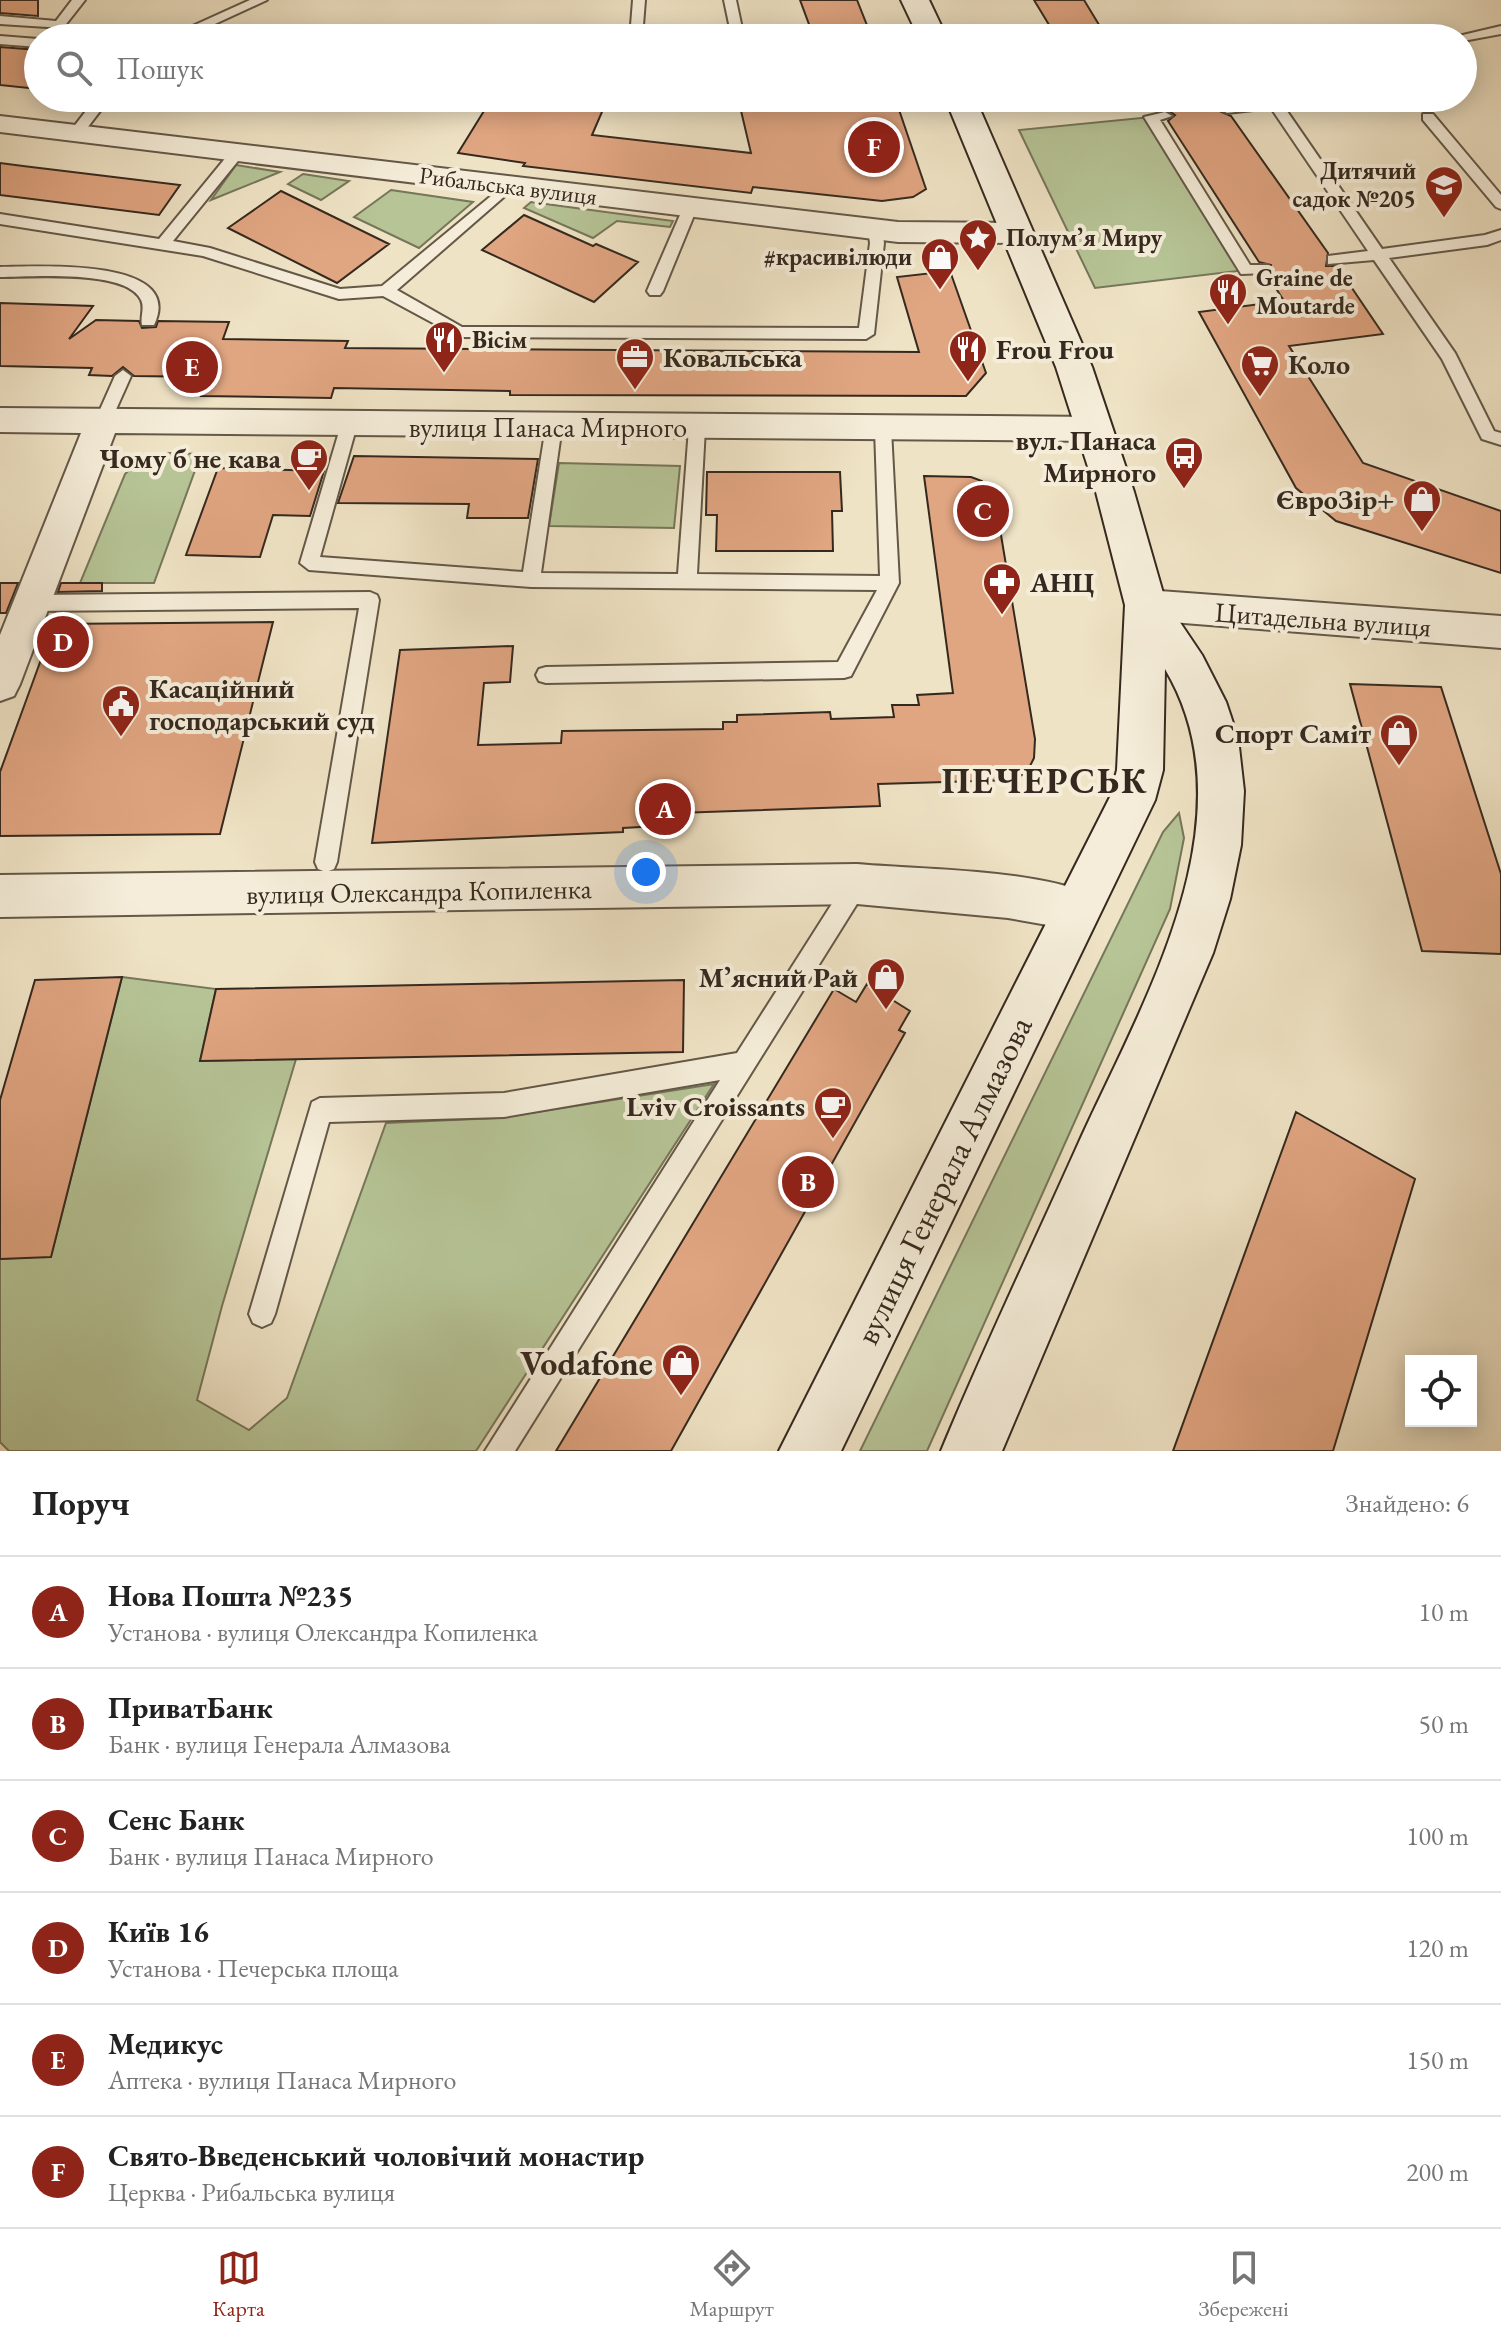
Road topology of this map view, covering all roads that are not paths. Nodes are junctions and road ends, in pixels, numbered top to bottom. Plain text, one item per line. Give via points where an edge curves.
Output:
1 (79, 0) edge
2 (261, 0) edge
3 (639, 0) edge
4 (730, 0) edge
5 (915, 0) edge
6 (0, 20) edge
7 (47, 24) edge
8 (60, 24) edge
9 (204, 24) edge
10 (637, 24) edge
11 (735, 24) edge
12 (926, 24) edge
13 (1501, 30) edge
14 (1477, 34) edge
15 (0, 40) edge
16 (24, 42) edge
17 (92, 112) edge
18 (966, 112) edge
19 (1280, 112) edge
20 (1165, 116) dead end
21 (1428, 117) dead end
22 (0, 124) edge
23 (76, 133) junction
24 (237, 153) junction
25 (508, 186) junction
26 (1501, 204) edge
27 (690, 208) junction
28 (0, 219) edge
29 (875, 229) junction
30 (1018, 233) junction
31 (1501, 235) edge
32 (162, 245) junction
33 (1378, 254) junction
34 (1333, 260) dead end
35 (1263, 269) dead end
36 (0, 272) edge
37 (386, 291) junction
38 (655, 291) dead end
39 (148, 321) dead end
40 (123, 376) dead end
41 (0, 420) edge
42 (102, 423) junction
43 (349, 425) junction
44 (554, 426) junction
45 (697, 428) junction
46 (883, 429) junction
47 (1095, 429) junction
48 (1501, 439) edge
49 (687, 579) junction
50 (531, 580) junction
51 (890, 583) junction
52 (32, 603) junction
53 (1146, 605) junction
54 (1501, 632) edge
55 (546, 675) dead end
56 (0, 684) edge
57 (326, 862) dead end
58 (857, 884) junction
59 (0, 896) edge
60 (1076, 909) junction
61 (743, 1064) junction
62 (262, 1314) dead end
63 (499, 1451) edge
64 (809, 1451) edge
65 (971, 1451) edge

1 - 8 lane
2 - 9 lane
3 - 10 lane
4 - 11 lane
5 - 12 main road
6 - 7 lane
13 - 14 lane
15 - 16 lane
17 - 23 lane
18 - 30 main road
19 - 33 lane
20 - 35 lane via 1151,117 1246,270
21 - 26 lane
22 - 23 street, Рибальська вулиця
23 - 24 street, Рибальська вулиця
24 - 25 street, Рибальська вулиця
24 - 32 lane
25 - 27 street, Рибальська вулиця
25 - 37 lane
27 - 29 street, Рибальська вулиця
27 - 38 lane
28 - 32 lane
29 - 30 street, Рибальська вулиця
29 - 37 lane via 866,334 459,332
30 - 47 main road
31 - 33 lane
32 - 37 lane via 205,251 339,294
33 - 34 lane
33 - 48 lane via 1449,357 1488,435
36 - 39 lane via 110,275 133,282 148,295
40 - 42 lane
41 - 42 street, вулиця Панаса Мирного
42 - 43 street, вулиця Панаса Мирного
42 - 52 street
43 - 44 street, вулиця Панаса Мирного
43 - 50 lane via 309,563
44 - 45 street, вулиця Панаса Мирного
44 - 50 lane
45 - 46 street, вулиця Панаса Мирного
45 - 49 lane
46 - 47 street, вулиця Панаса Мирного
46 - 51 lane
47 - 53 main road
49 - 50 lane
49 - 51 lane
51 - 55 lane via 844,670
52 - 56 street
52 - 57 lane via 370,600
53 - 54 street, Цитадельна вулиця
53 - 60 main road, вулиця Генерала Алмазова via 1140,770 1132,800
53 - 65 main road via 1196,680 1215,737 1221,786 1216,852 1190,952
58 - 59 street, вулиця Олександра Копиленка
58 - 60 street, вулиця Олександра Копиленка via 1008,897
58 - 61 lane
60 - 64 main road, вулиця Генерала Алмазова
61 - 62 lane via 504,1105 320,1110
61 - 63 lane

